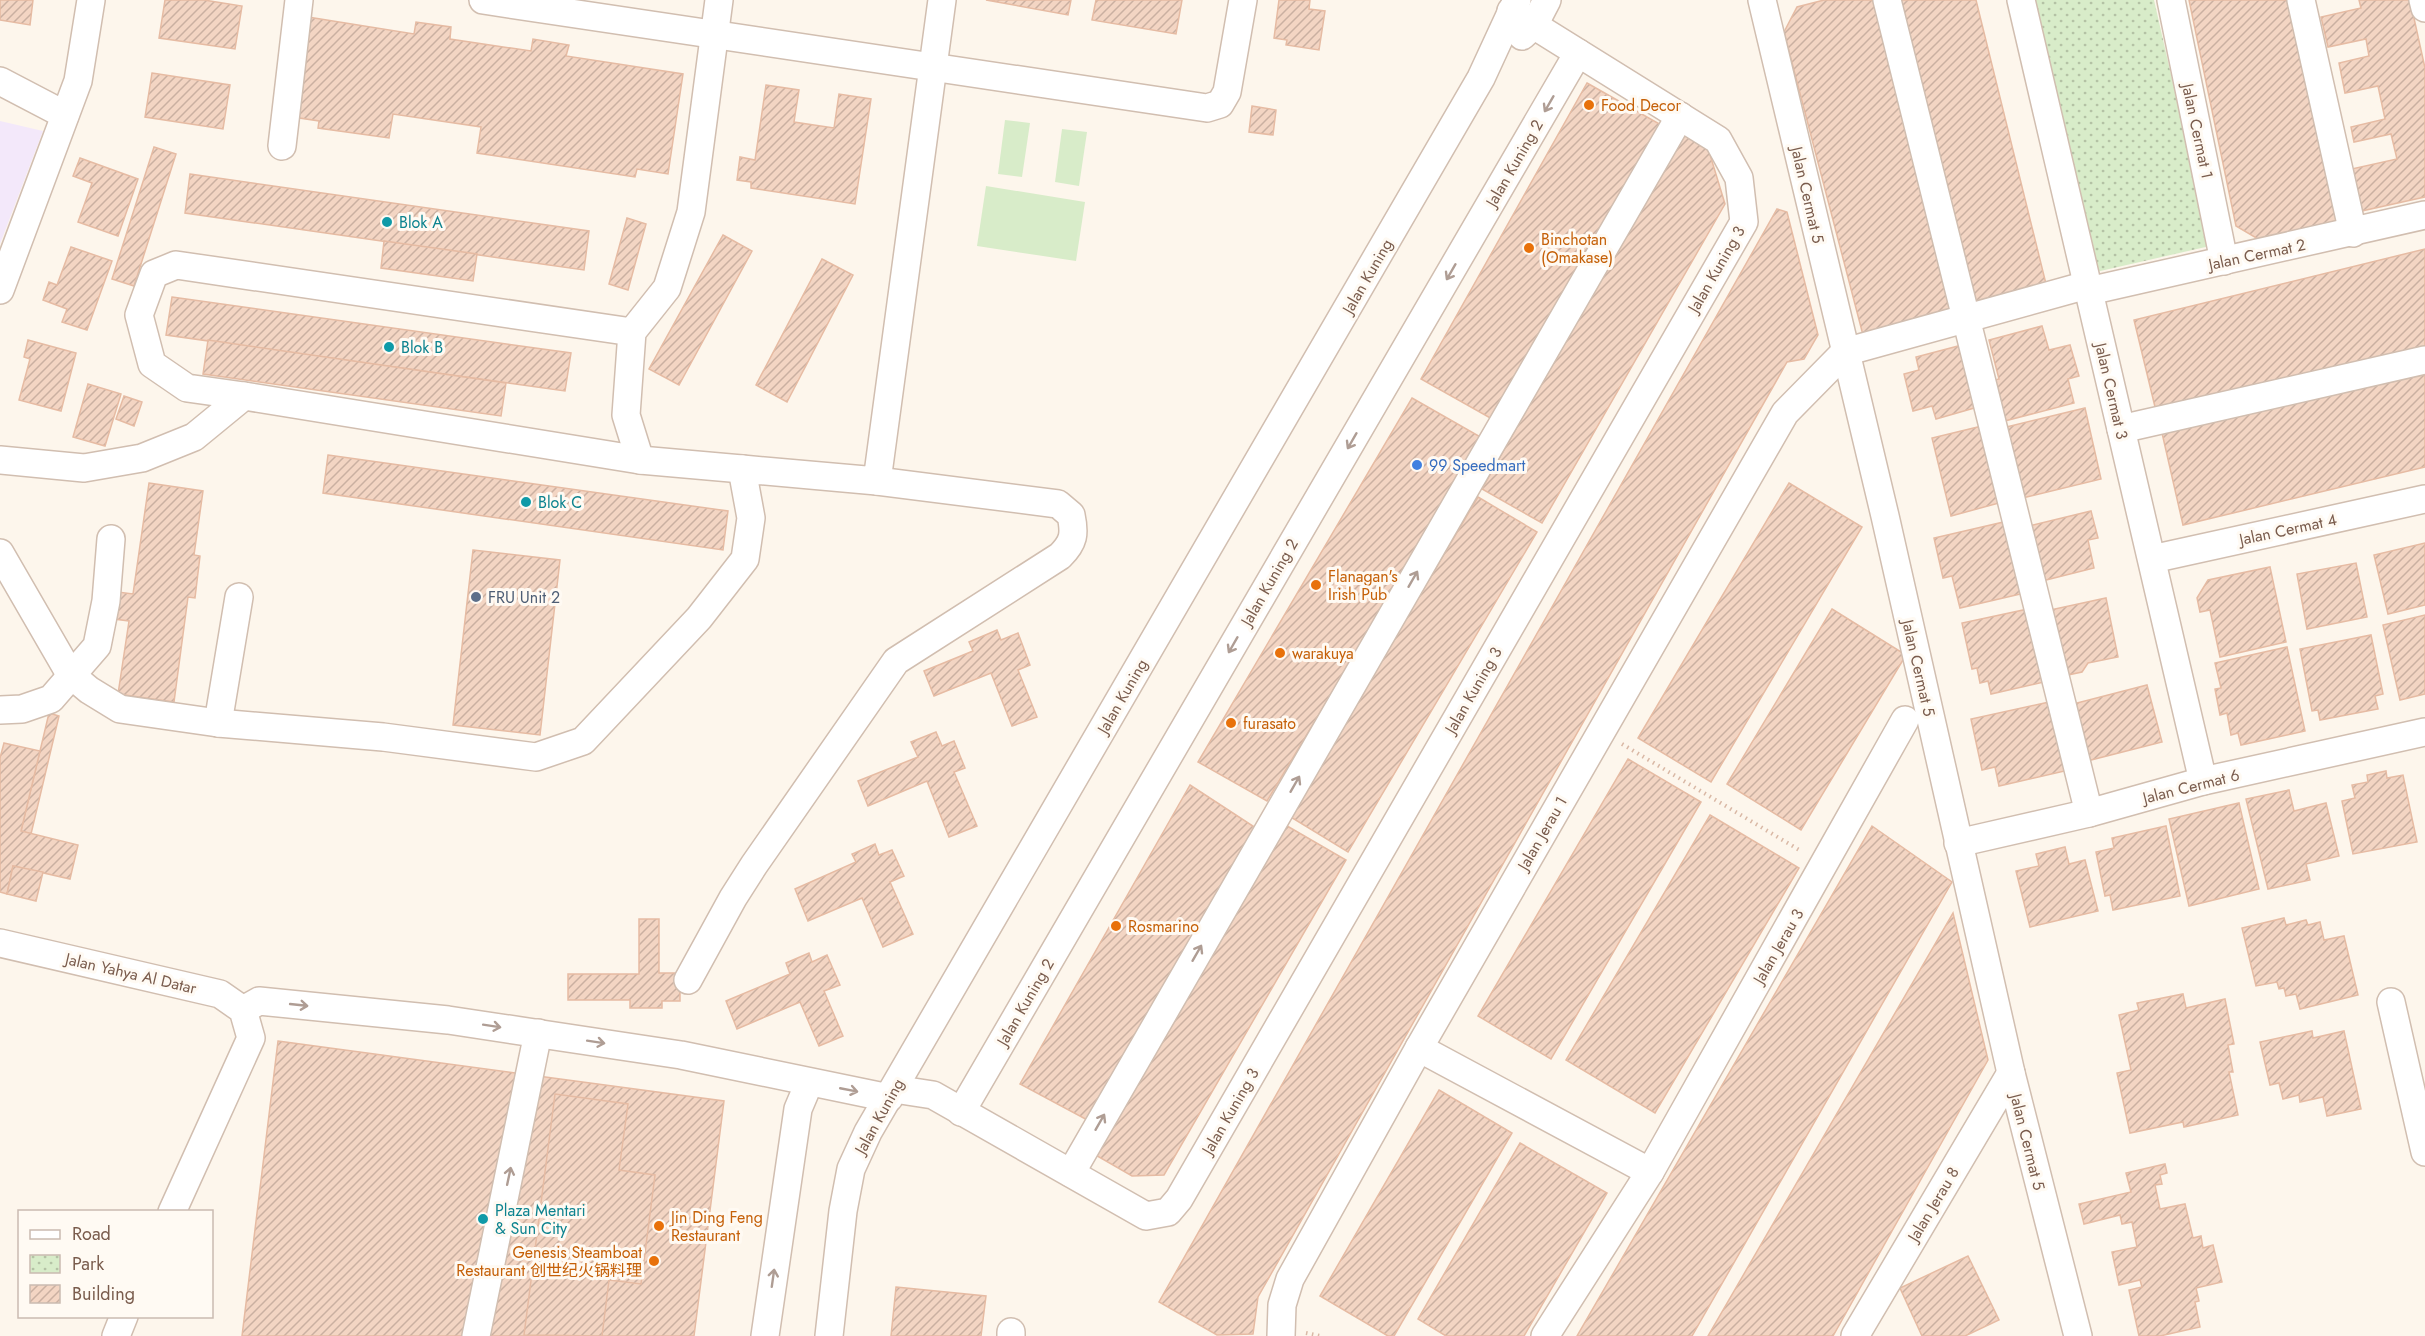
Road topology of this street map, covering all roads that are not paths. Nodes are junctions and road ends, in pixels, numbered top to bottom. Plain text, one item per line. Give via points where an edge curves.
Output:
1 (91, 0) edge
2 (299, 0) edge
3 (483, 0) edge
4 (719, 0) edge
5 (942, 0) edge
6 (1243, 0) edge
7 (1547, 0) edge
8 (1762, 0) edge
9 (1887, 0) edge
10 (2021, 0) edge
11 (2171, 0) edge
12 (2301, 0) edge
13 (2423, 0) edge
14 (2425, 8) edge
15 (1521, 12) edge
16 (714, 33) junction
17 (1578, 53) junction
18 (932, 67) junction
19 (0, 81) edge
20 (64, 115) junction
21 (1680, 116) junction
22 (282, 146) dead end
23 (2425, 215) edge
24 (2353, 233) junction
25 (2224, 261) junction
26 (2088, 288) junction
27 (0, 290) edge
28 (1965, 319) junction
29 (633, 333) junction
30 (1845, 352) junction
31 (2425, 360) edge
32 (244, 396) junction
33 (2121, 429) junction
34 (0, 460) edge
35 (640, 460) junction
36 (742, 469) junction
37 (877, 481) junction
38 (2425, 499) edge
39 (111, 538) dead end
40 (0, 553) edge
41 (2152, 559) junction
42 (239, 597) dead end
43 (70, 674) junction
44 (0, 710) edge
45 (1905, 720) dead end
46 (218, 723) junction
47 (2425, 732) edge
48 (2203, 781) junction
49 (2089, 813) junction
50 (1958, 843) junction
51 (0, 943) edge
52 (688, 980) dead end
53 (2391, 1002) dead end
54 (246, 1017) junction
55 (538, 1033) junction
56 (1419, 1048) junction
57 (911, 1058) junction
58 (2011, 1073) junction
59 (809, 1083) junction
60 (892, 1094) junction
61 (933, 1095) junction
62 (961, 1112) junction
63 (2425, 1152) edge
64 (1650, 1172) junction
65 (1071, 1173) junction
66 (173, 1210) edge
67 (124, 1318) edge
68 (116, 1336) edge
69 (476, 1336) edge
70 (765, 1336) edge
71 (829, 1336) edge
72 (1281, 1336) edge
73 (1545, 1336) edge
74 (1855, 1336) edge
75 (2078, 1336) edge

1 - 20 street via 78,81
2 - 22 street
3 - 16 street
4 - 16 street
5 - 18 street
6 - 18 street via 1227,92 1214,108
7 - 15 street, Jalan Kuning
8 - 30 street, Jalan Cermat 5
9 - 28 street
10 - 26 street, Jalan Cermat 3
11 - 25 street, Jalan Cermat 1
12 - 24 street
13 - 14 street
15 - 17 street, Jalan Kuning 3
15 - 57 street, Jalan Kuning
16 - 18 street
16 - 29 street via 691,212 667,288
17 - 21 street, Jalan Kuning 3
17 -> 62 street, Jalan Kuning 2
18 - 37 street
19 - 20 street
20 - 27 street
65 -> 21 street
21 - 65 street, Jalan Kuning 3 via 1718,140 1739,178 1744,222 1179,1199 1168,1212 1146,1216
23 - 24 street, Jalan Cermat 2
24 - 25 street, Jalan Cermat 2
25 - 26 street, Jalan Cermat 2
26 - 28 street, Jalan Cermat 2
26 - 33 street, Jalan Cermat 3
28 - 30 street, Jalan Cermat 2
28 - 49 street
29 - 32 street via 176,265 154,274 139,315 152,364 187,388
29 - 35 street via 626,415
30 - 50 street, Jalan Cermat 5
30 - 56 street, Jalan Jerau 1 via 1785,413
31 - 33 street
32 - 34 street via 194,437 142,458 84,468
32 - 35 street
33 - 41 street, Jalan Cermat 3
35 - 36 street
36 - 37 street
36 - 46 street via 751,518 745,558 699,618 583,741 536,757 383,736
37 - 52 street via 1058,504 1071,515 1075,532 1072,545 896,661 738,890
38 - 41 street, Jalan Cermat 4
39 - 43 street via 106,601 97,646
40 - 43 street
41 - 48 street, Jalan Cermat 3
42 - 46 street
43 - 44 street via 51,699 21,709
43 - 46 street via 120,709
45 - 64 street, Jalan Jerau 3
47 - 48 street, Jalan Cermat 6
48 - 49 street, Jalan Cermat 6
49 - 50 street, Jalan Cermat 6
50 - 58 street, Jalan Cermat 5
51 - 54 street, Jalan Yahya Al Datar via 220,994
53 - 63 street
54 -> 55 street, Jalan Kuning 3 via 259,1001
54 - 66 street via 251,1038
55 -> 59 street, Jalan Kuning 3 via 681,1055
69 -> 55 street
56 - 64 street
56 - 72 street, Jalan Jerau 1 via 1290,1280 1282,1305
57 - 60 street, Jalan Kuning
57 - 61 street, Jalan Kuning 3
58 - 74 street, Jalan Jerau 8
58 - 75 street, Jalan Cermat 5
59 -> 60 street, Jalan Kuning 3
70 -> 59 street via 798,1109
60 - 61 street, Jalan Kuning 3
60 - 71 street, Jalan Kuning via 851,1169
61 - 62 street, Jalan Kuning 3
62 - 65 street, Jalan Kuning 3
64 - 73 street, Jalan Jerau 3
67 - 68 street

